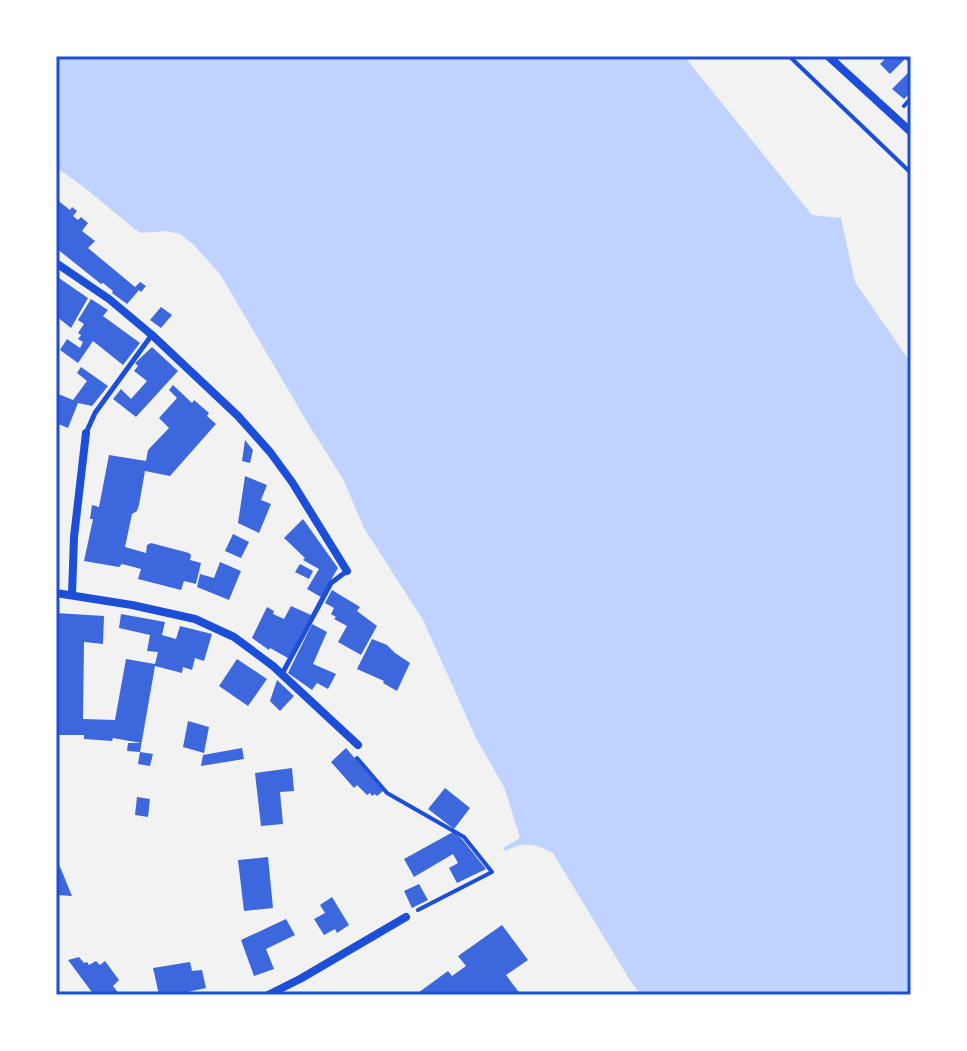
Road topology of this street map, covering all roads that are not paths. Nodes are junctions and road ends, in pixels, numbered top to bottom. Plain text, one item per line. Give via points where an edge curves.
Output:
1 (828, 56) edge
2 (911, 132) edge
3 (56, 263) edge
4 (152, 335) junction
5 (86, 433) joint
6 (347, 571) joint
7 (56, 593) edge
8 (72, 594) junction
9 (282, 675) junction
10 (358, 745) road end
11 (406, 917) road end
12 (268, 995) edge

1 - 2 street
3 - 4 street
4 - 5 lane
4 - 6 street via 270,452
5 - 8 street
6 - 9 lane via 331,583
7 - 8 street
8 - 9 street via 195,619 234,637
9 - 10 street
11 - 12 street

